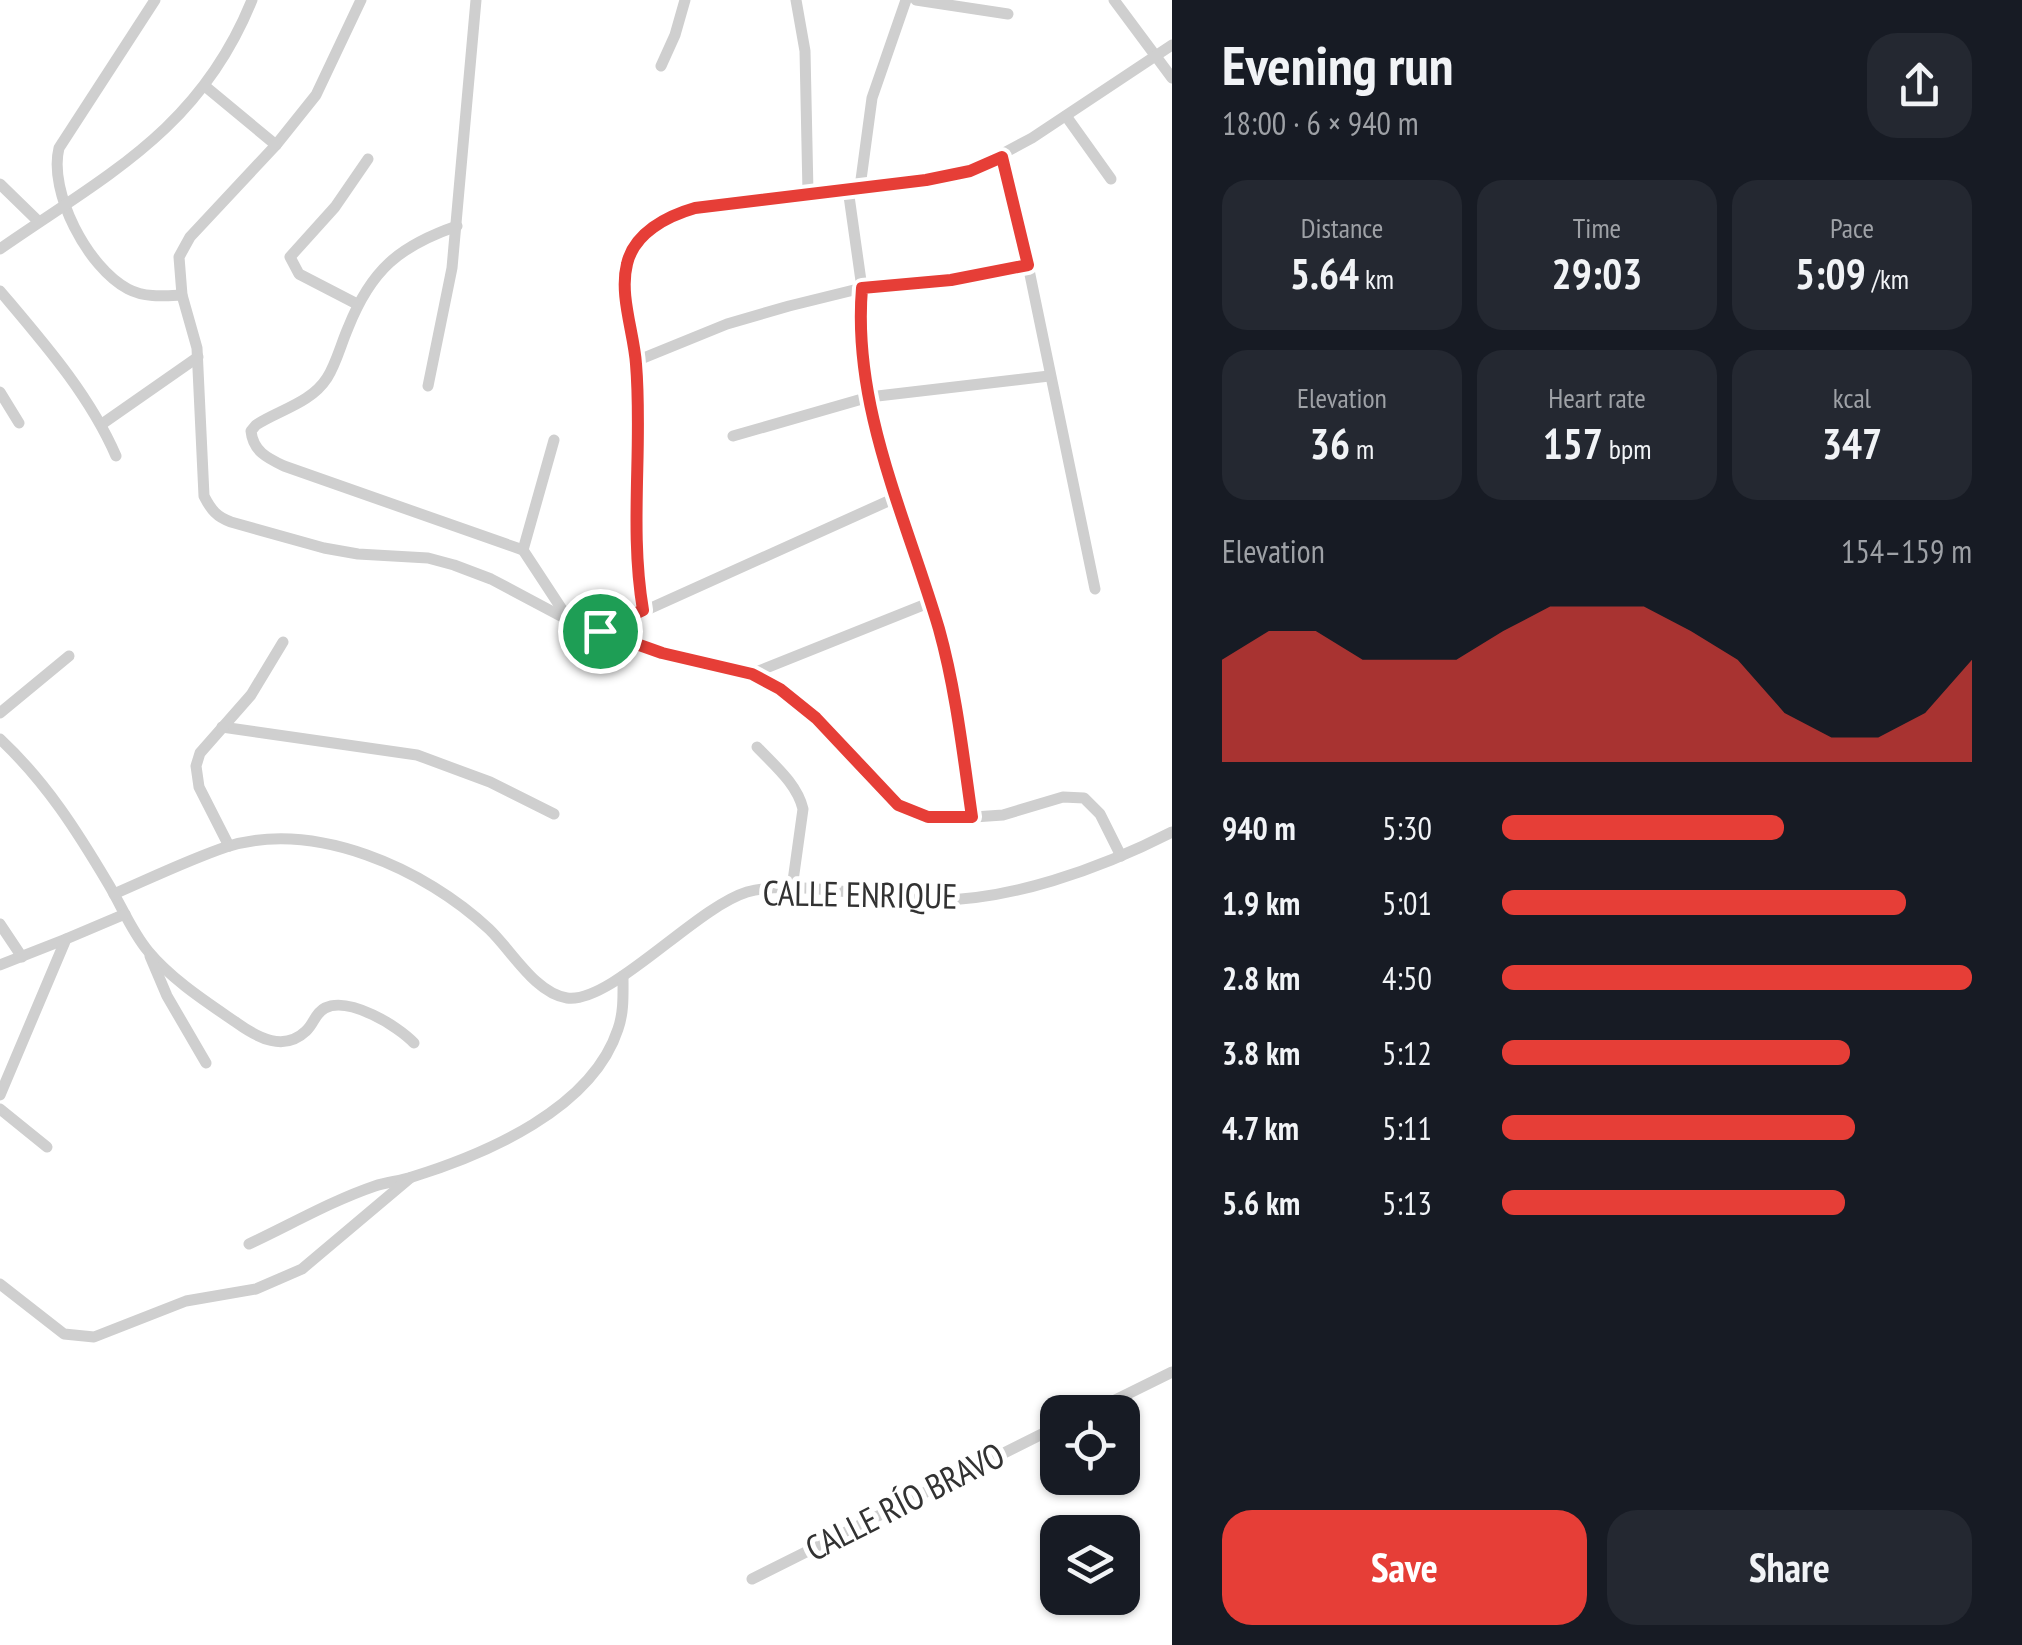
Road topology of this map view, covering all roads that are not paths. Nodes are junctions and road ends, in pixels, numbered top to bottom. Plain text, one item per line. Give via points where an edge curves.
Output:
1 (155, 0) edge
2 (252, 0) edge
3 (361, 0) edge
4 (476, 0) edge
5 (685, 0) edge
6 (796, 0) edge
7 (906, 0) edge
8 (916, 0) edge
9 (1114, 0) edge
10 (1008, 14) dead end
11 (1172, 46) edge
12 (1155, 56) junction
13 (660, 66) dead end
14 (1172, 78) edge
15 (206, 87) junction
16 (1066, 116) junction
17 (276, 145) junction
18 (1002, 157) junction
19 (368, 159) dead end
20 (1111, 180) dead end
21 (0, 184) edge
22 (854, 188) junction
23 (808, 193) junction
24 (64, 206) junction
25 (39, 222) junction
26 (457, 226) junction
27 (0, 249) edge
28 (1028, 265) junction
29 (862, 288) junction
30 (0, 290) edge
31 (182, 295) junction
32 (357, 304) junction
33 (198, 357) junction
34 (636, 361) junction
35 (1050, 376) junction
36 (428, 386) dead end
37 (0, 392) edge
38 (869, 397) junction
39 (19, 423) dead end
40 (102, 424) junction
41 (733, 436) dead end
42 (554, 440) dead end
43 (116, 456) dead end
44 (895, 498) junction
45 (523, 550) junction
46 (1095, 589) dead end
47 (930, 602) junction
48 (643, 610) junction
49 (570, 621) junction
50 (600, 631) junction
51 (282, 642) dead end
52 (69, 656) dead end
53 (752, 674) junction
54 (0, 713) edge
55 (222, 727) junction
56 (0, 739) edge
57 (758, 748) dead end
58 (554, 814) dead end
59 (972, 817) junction
60 (1172, 832) edge
61 (228, 846) junction
62 (1121, 856) junction
63 (792, 888) junction
64 (114, 894) junction
65 (125, 914) junction
66 (0, 924) edge
67 (66, 939) junction
68 (148, 952) junction
69 (22, 957) junction
70 (0, 965) edge
71 (623, 976) junction
72 (414, 1043) dead end
73 (206, 1063) dead end
74 (1, 1091) edge
75 (0, 1109) edge
76 (47, 1146) dead end
77 (410, 1178) junction
78 (249, 1244) dead end
79 (0, 1284) edge
80 (1172, 1372) edge
81 (1125, 1395) edge
82 (1040, 1435) edge
83 (752, 1579) dead end

1 - 24 street via 59,148 55,171
2 - 15 street
3 - 17 street via 316,95
4 - 26 street
5 - 13 street
6 - 23 street via 805,51
7 - 22 street via 872,98
8 - 10 street
9 - 12 street
11 - 12 street
12 - 14 street
12 - 16 street
15 - 17 street
15 - 24 street via 140,152
16 - 18 street
16 - 20 street
17 - 31 street via 182,248
18 - 22 street via 954,176
18 - 28 street
19 - 32 street via 290,258 299,274
21 - 25 street
22 - 23 street
22 - 29 street
23 - 34 street via 695,208 673,214 646,235 627,262
24 - 25 street
24 - 31 street via 112,279 139,294
25 - 27 street
26 - 32 street via 392,258
26 - 36 street
28 - 29 street
28 - 35 street
29 - 34 street via 727,324
29 - 38 street via 859,334
30 - 40 street
31 - 33 street
32 - 45 street via 328,377 305,399 256,425 256,448 284,466
33 - 40 street
33 - 49 street via 204,496 218,518 358,554 428,558 473,571
34 - 48 street
35 - 38 street
35 - 46 street
37 - 39 street
38 - 41 street
38 - 44 street
40 - 43 street
42 - 45 street
44 - 47 street
44 - 48 street
45 - 49 street
47 - 53 street
47 - 59 street via 948,667
48 - 50 street
49 - 50 street
50 - 53 street
51 - 55 street via 251,695
52 - 54 street
53 - 59 street via 809,710 898,805 928,817
55 - 58 street via 416,755
55 - 61 street via 200,753 196,776
56 - 64 street via 49,790
57 - 63 street via 797,791 803,810
59 - 62 street via 1084,798
60 - 62 street, CALLE ENRIQUE
61 - 64 street
61 - 71 street, CALLE ENRIQUE via 323,844 388,863 453,900 542,986 564,998 594,994
62 - 63 street, CALLE ENRIQUE via 962,899
63 - 71 street, CALLE ENRIQUE via 725,901
64 - 65 street
65 - 67 street
65 - 68 street
66 - 69 street
67 - 69 street
67 - 74 street
68 - 72 street via 240,1025 274,1043 306,1032 318,1012 332,1006 378,1017
68 - 73 street
69 - 70 street
71 - 77 street via 618,1032 559,1109 523,1132
75 - 76 street
77 - 78 street via 371,1188
77 - 79 street via 302,1268 256,1289 186,1301 94,1337 64,1334
80 - 81 street
82 - 83 street, CALLE RÍO BRAVO

